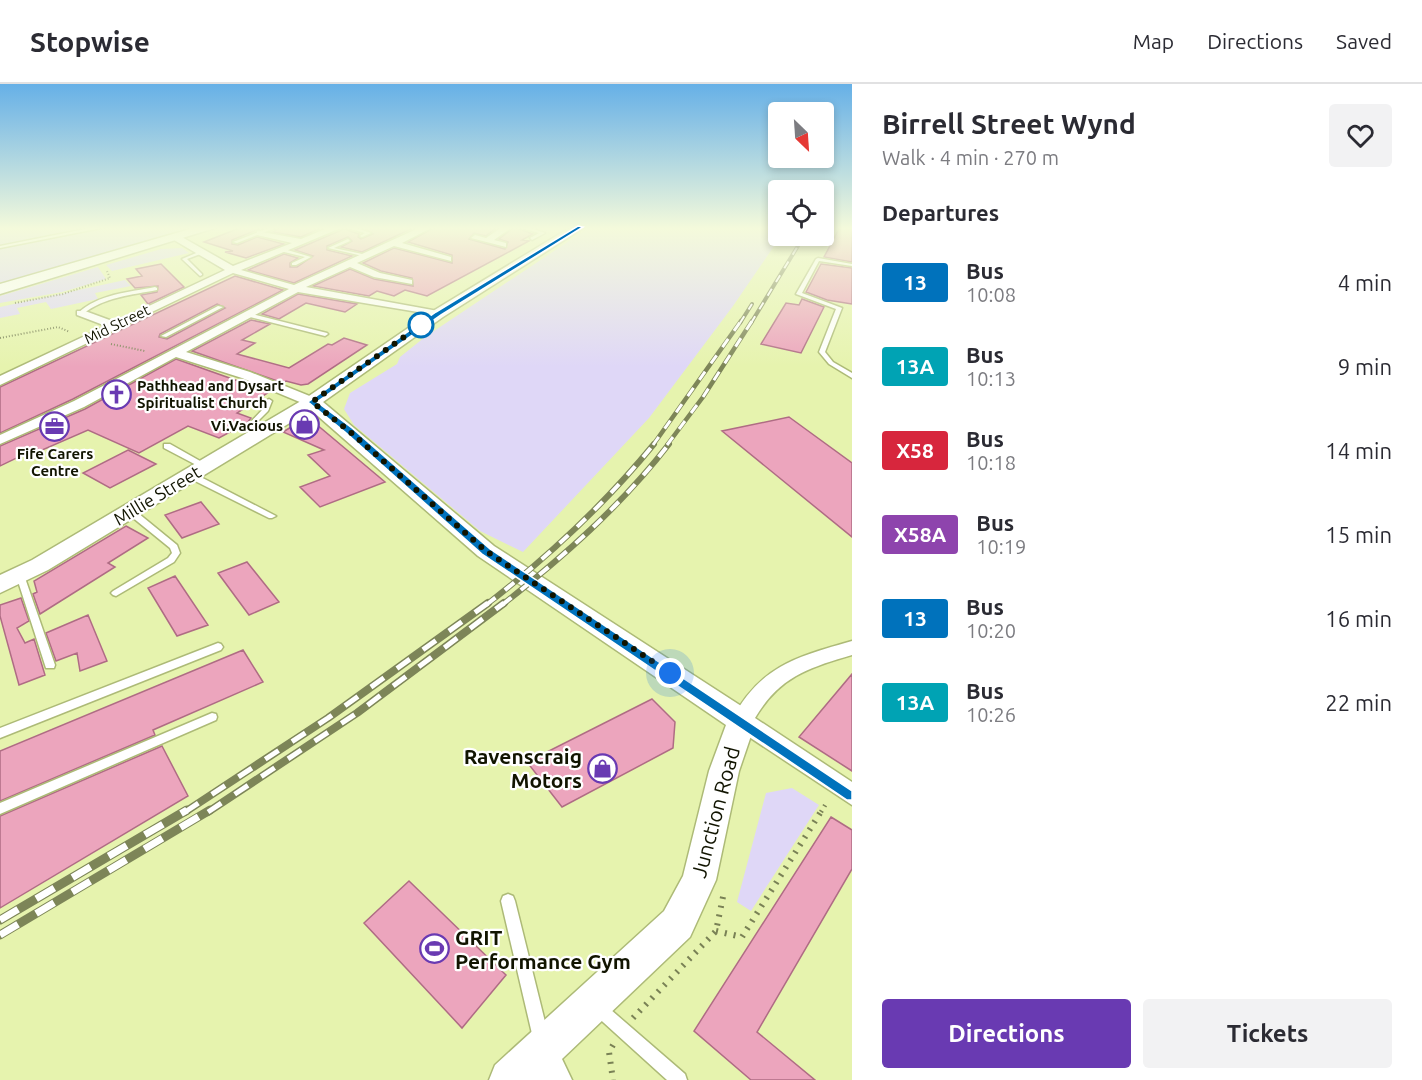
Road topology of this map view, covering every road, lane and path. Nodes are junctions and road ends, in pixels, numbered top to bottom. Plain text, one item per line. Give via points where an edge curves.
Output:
1 (54, 273) edge
2 (108, 273) edge
3 (225, 273) edge
4 (244, 273) edge
5 (327, 273) edge
6 (374, 273) edge
7 (504, 273) edge
8 (810, 273) edge
9 (408, 282) dead end
10 (295, 288) junction
11 (0, 289) edge
12 (155, 289) dead end
13 (11, 304) dead end
14 (220, 307) dead end
15 (81, 313) joint
16 (438, 314) junction
17 (248, 315) junction
18 (195, 320) junction
19 (202, 322) dead end
20 (114, 325) junction
21 (325, 333) dead end
22 (164, 336) dead end
23 (0, 338) edge
24 (87, 339) junction
25 (172, 355) junction
26 (852, 376) edge
27 (1, 381) edge
28 (269, 400) dead end
29 (312, 402) junction
30 (264, 431) junction
31 (1, 439) edge
32 (167, 446) dead end
33 (198, 470) junction
34 (130, 511) junction
35 (272, 516) dead end
36 (20, 575) junction
37 (0, 585) edge
38 (116, 593) dead end
39 (218, 647) dead end
40 (852, 648) edge
41 (50, 664) dead end
42 (212, 717) dead end
43 (742, 721) junction
44 (0, 733) edge
45 (845, 791) edge
46 (0, 809) edge
47 (508, 901) dead end
48 (716, 931) dead end
49 (593, 1003) junction
50 (535, 1066) edge
51 (679, 1080) edge

1 - 11 main road
2 - 13 path via 110,278 63,294
3 - 20 street, Mid Street
4 - 10 street
5 - 10 street
6 - 9 street
7 - 16 main road, Millie Street
8 - 26 lane via 798,294 839,308 822,352
10 - 16 street
10 - 17 street
12 - 15 lane via 107,300
14 - 18 lane
15 - 20 street
16 - 29 main road, Millie Street
17 - 21 lane
17 - 25 street
18 - 19 lane
18 - 22 lane
20 - 24 street, Mid Street
23 - 24 path via 58,327
24 - 25 path
24 - 27 street, Mid Street
25 - 29 street via 246,375
25 - 31 street
28 - 30 lane via 266,410 251,425
29 - 30 main road, Millie Street
29 - 43 main road via 486,551
30 - 33 main road, Millie Street
32 - 33 lane
33 - 34 main road, Millie Street
33 - 35 lane
34 - 36 main road, Millie Street
34 - 38 lane via 174,546 176,553 171,560
36 - 37 main road, Millie Street
36 - 41 lane
39 - 44 lane
40 - 43 street via 786,671 765,687
42 - 46 lane
43 - 45 street
43 - 49 main road, Junction Road via 724,771 699,880 677,924
45 - 48 path via 742,937
47 - 50 lane via 528,993
49 - 50 main road, Junction Road
49 - 51 lane

